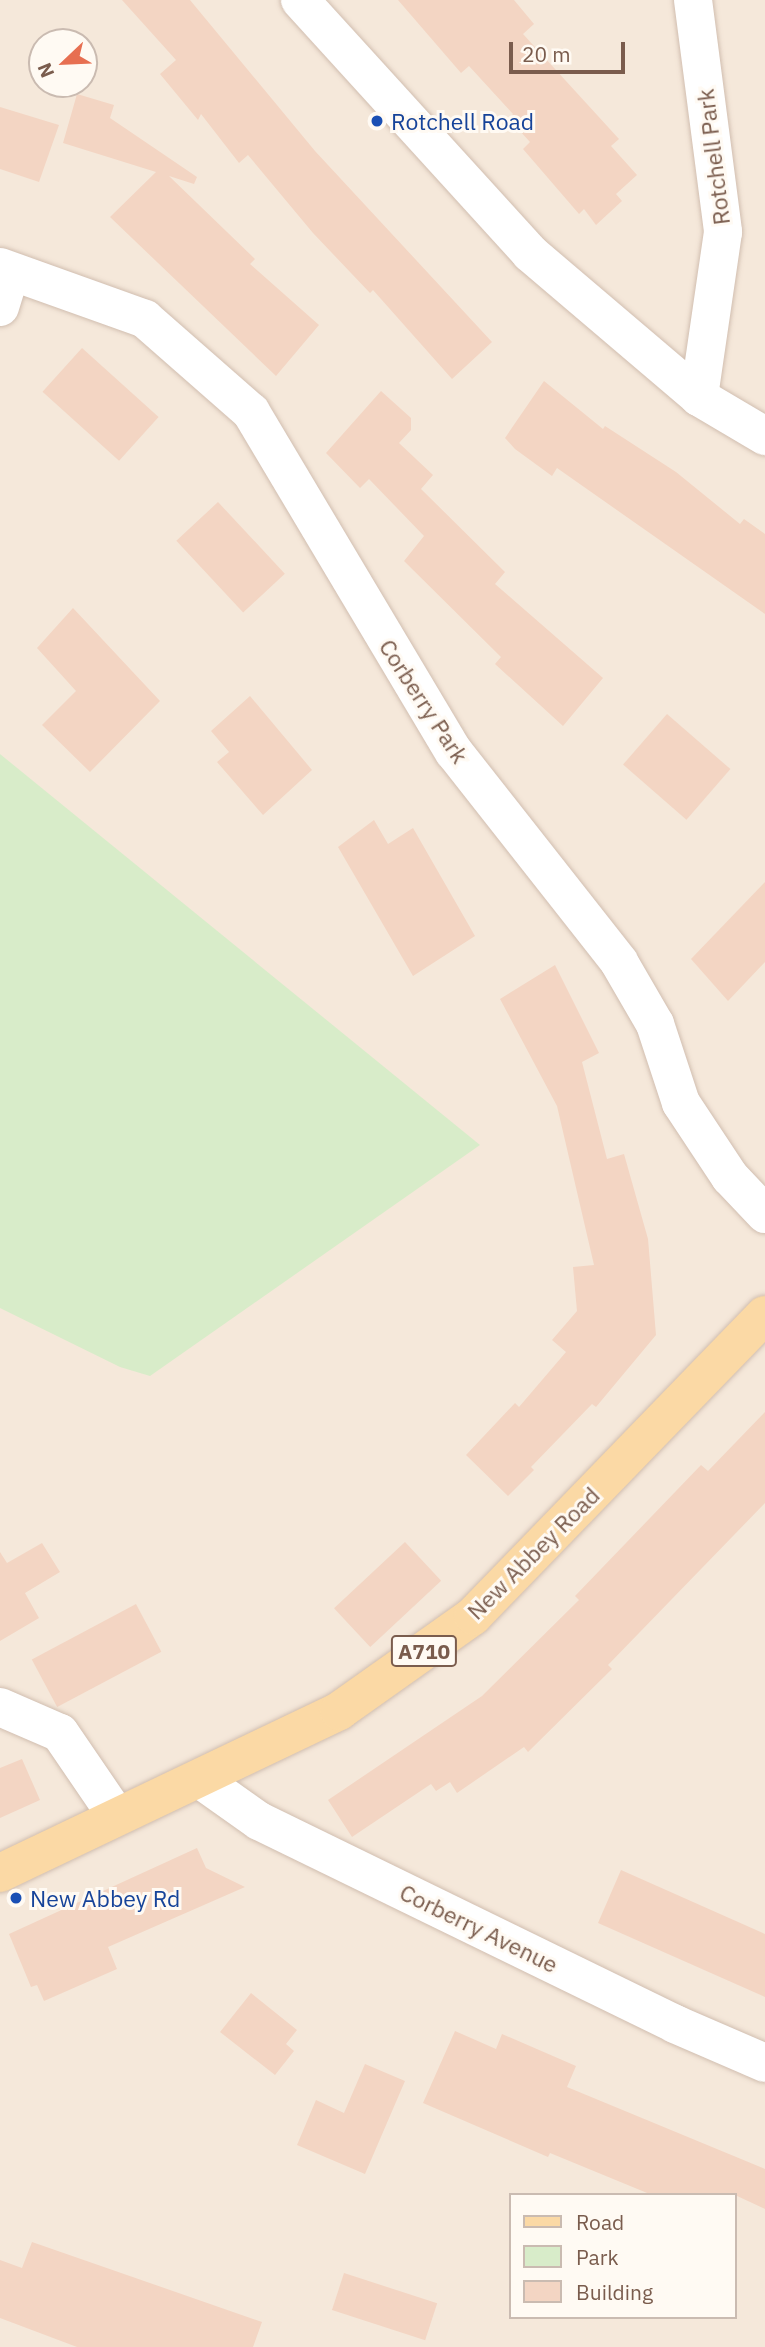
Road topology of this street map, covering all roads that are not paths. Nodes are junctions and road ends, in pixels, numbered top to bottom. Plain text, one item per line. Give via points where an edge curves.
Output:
1 (300, 0) edge
2 (693, 0) edge
3 (3, 283) edge
4 (699, 397) junction
5 (765, 436) edge
6 (765, 1214) edge
7 (765, 1315) edge
8 (0, 1707) edge
9 (201, 1780) junction
10 (116, 1815) junction
11 (0, 1873) edge
12 (765, 2063) edge

1 - 4 street via 530,253
2 - 4 street, Rotchell Park via 723,232
3 - 6 street, Corberry Park via 145,320 251,412 454,752 619,962 656,1024 681,1103 730,1177
4 - 5 street
7 - 9 main road, New Abbey Road / A710 via 473,1616 339,1711
8 - 10 street via 60,1733
9 - 10 main road, New Abbey Road / A710
9 - 12 street, Corberry Avenue via 259,1821 675,2024
10 - 11 main road, New Abbey Road / A710

